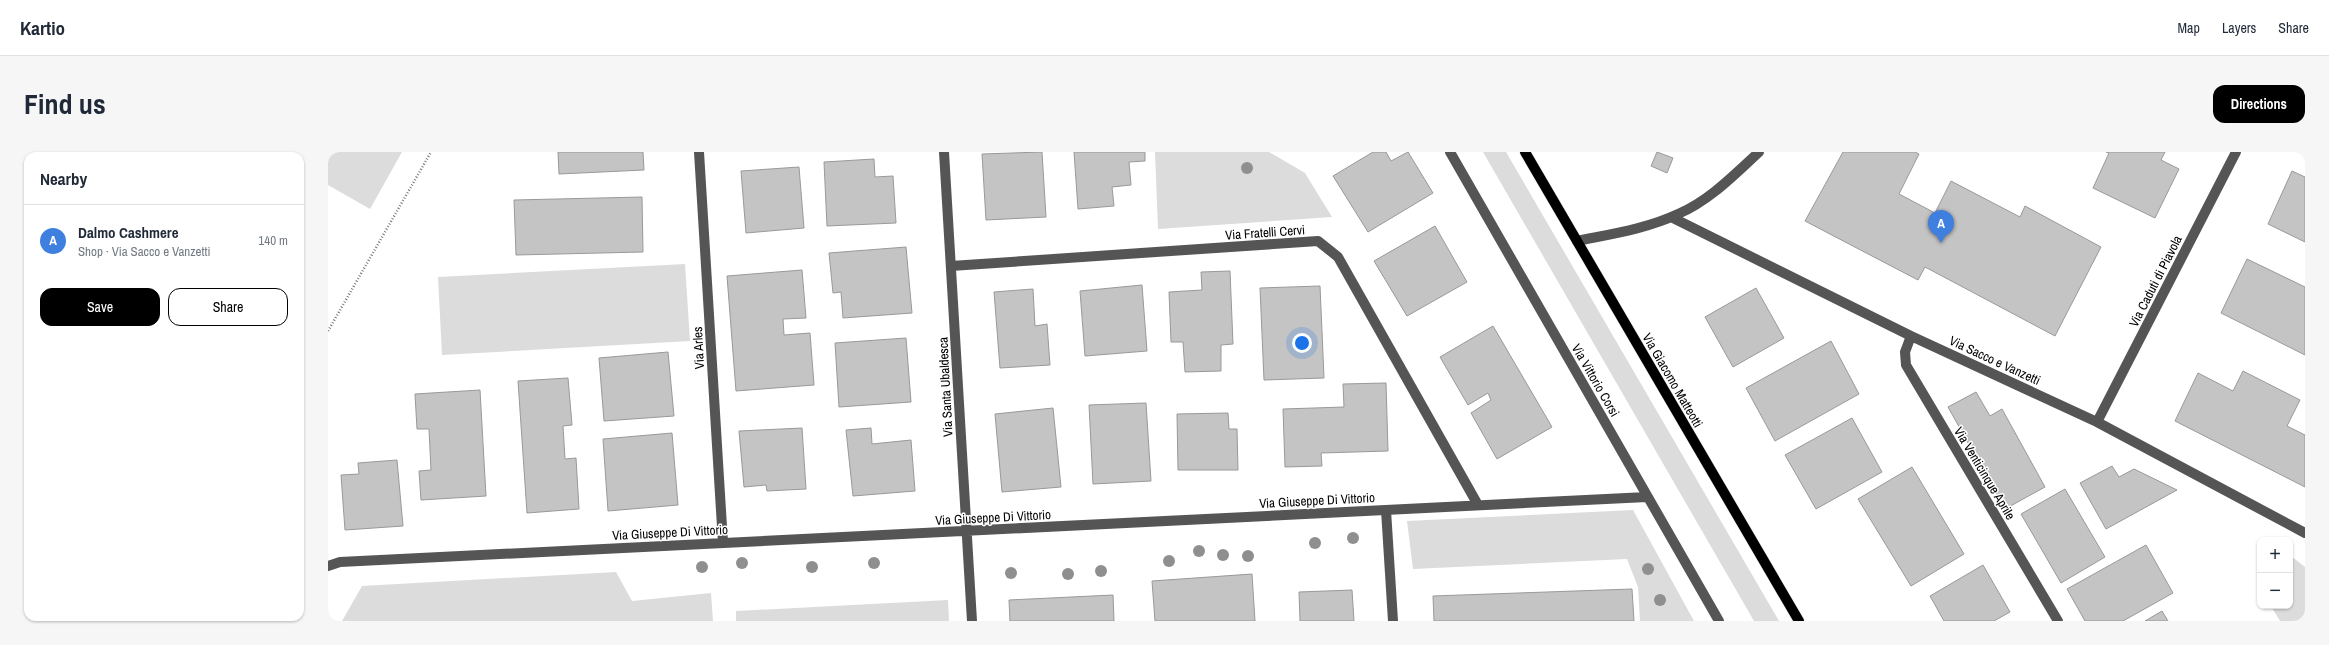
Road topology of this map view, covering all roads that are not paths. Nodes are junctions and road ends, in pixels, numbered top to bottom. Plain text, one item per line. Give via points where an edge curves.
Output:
1 (700, 152) edge
2 (944, 152) edge
3 (1450, 152) edge
4 (1526, 152) edge
5 (1759, 152) edge
6 (2236, 152) edge
7 (1672, 217) junction
8 (1577, 241) junction
9 (951, 266) junction
10 (1911, 336) junction
11 (2097, 422) junction
12 (1647, 497) junction
13 (1478, 505) junction
14 (1386, 510) junction
15 (967, 532) junction
16 (2305, 533) edge
17 (723, 543) junction
18 (328, 566) edge
19 (972, 621) edge
20 (1393, 621) edge
21 (1719, 621) edge
22 (1799, 621) edge
23 (2058, 621) edge

1 - 17 street, Via Arles
2 - 9 street, Via Santa Ubaldesca
3 - 12 street, Via Vittorio Corsi
4 - 8 main road, Via Giacomo Matteotti
5 - 7 street via 1694,206
6 - 11 street, Via Caduti di Piavola
7 - 8 street via 1624,232
7 - 10 street, Via Sacco e Vanzetti
8 - 22 main road, Via Giacomo Matteotti
9 - 13 street, Via Fratelli Cervi via 1318,241 1338,257
9 - 15 street, Via Santa Ubaldesca
10 - 11 street, Via Sacco e Vanzetti
10 - 23 street, Via Venticinque Aprile via 1905,352 1906,366
11 - 16 street, Via Sacco e Vanzetti
12 - 13 street, Via Giuseppe Di Vittorio
12 - 21 street, Via Vittorio Corsi
13 - 14 street, Via Giuseppe Di Vittorio
14 - 15 street, Via Giuseppe Di Vittorio
14 - 20 street
15 - 17 street, Via Giuseppe Di Vittorio
15 - 19 street, Via Santa Ubaldesca
17 - 18 street, Via Giuseppe Di Vittorio via 340,562

